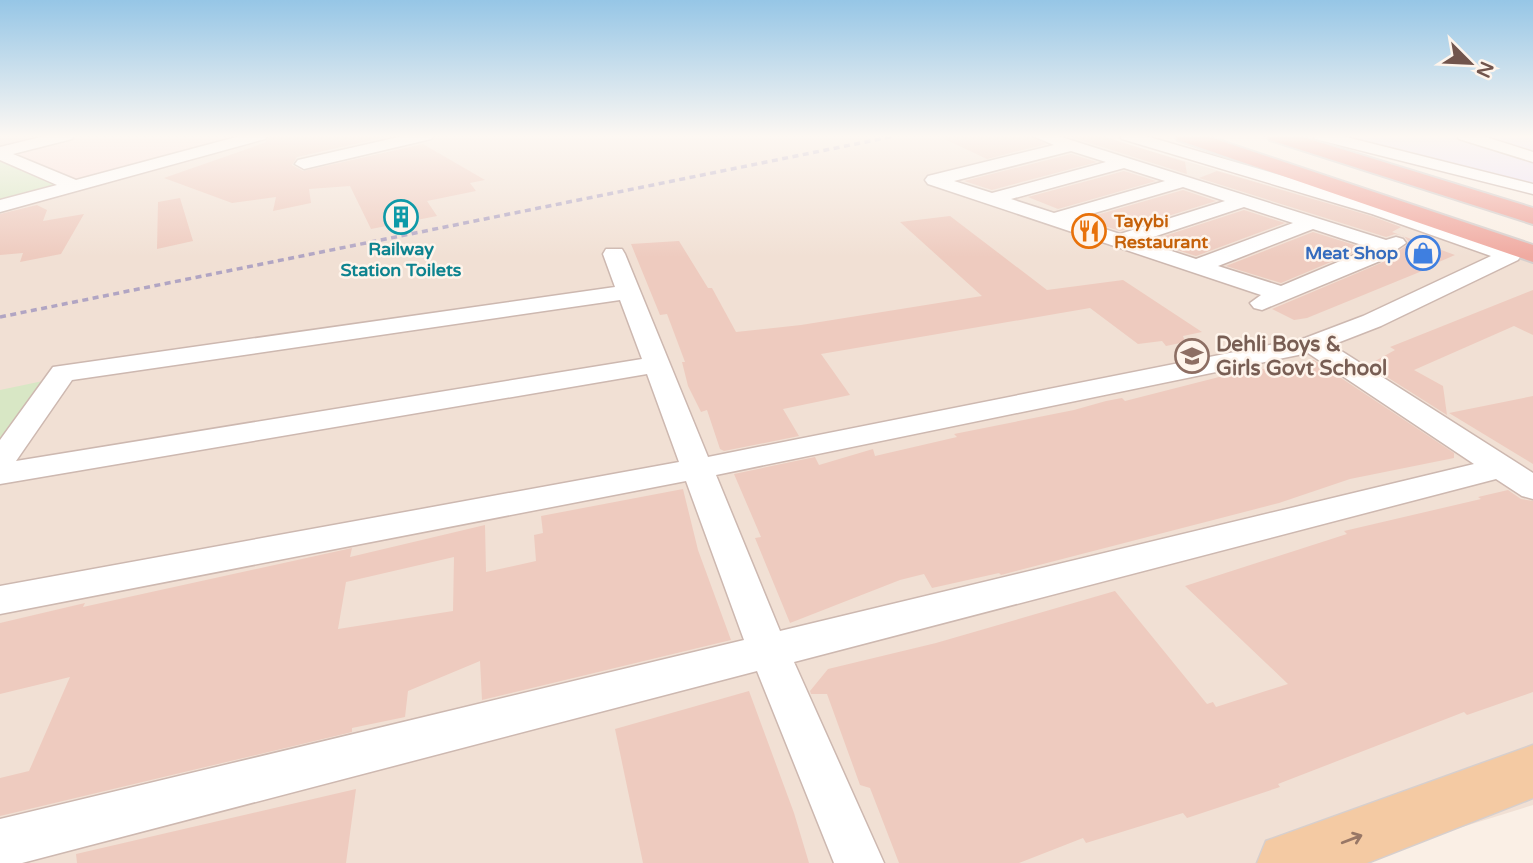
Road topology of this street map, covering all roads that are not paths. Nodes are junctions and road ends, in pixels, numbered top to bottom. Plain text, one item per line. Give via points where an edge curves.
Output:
1 (53, 176) edge
2 (111, 176) edge
3 (949, 176) edge
4 (1076, 176) edge
5 (1164, 176) edge
6 (1268, 176) edge
7 (1304, 176) edge
8 (1341, 176) edge
9 (1382, 176) edge
10 (1406, 176) edge
11 (1482, 176) edge
12 (1182, 182) junction
13 (75, 186) junction
14 (1533, 189) edge
15 (991, 200) junction
16 (1243, 201) junction
17 (0, 206) edge
18 (1533, 216) edge
19 (1051, 220) junction
20 (1312, 223) junction
21 (1533, 225) edge
22 (1426, 226) junction
23 (1533, 240) edge
24 (1118, 242) junction
25 (1388, 247) junction
26 (614, 254) dead end
27 (1533, 254) edge
28 (1195, 267) junction
29 (630, 292) junction
30 (1281, 294) junction
31 (1253, 306) dead end
32 (1312, 344) junction
33 (655, 365) junction
34 (0, 462) edge
35 (696, 469) junction
36 (0, 474) edge
37 (1517, 477) edge
38 (0, 600) edge
39 (769, 652) junction
40 (1533, 771) edge
41 (0, 844) edge
42 (859, 863) edge
43 (1288, 863) edge

1 - 13 street
2 - 13 street
3 - 15 street via 934,180
4 - 15 street
5 - 12 street
6 - 22 street
7 - 27 highway
8 - 23 highway
9 - 21 highway
10 - 18 highway
11 - 14 street
12 - 16 street
12 - 19 street
13 - 17 street
15 - 19 street
16 - 20 street
16 - 24 street
19 - 24 street
20 - 25 street
20 - 28 street
22 - 25 street
22 - 32 street via 1510,255 1372,321
24 - 28 street
25 - 30 street
26 - 29 street
28 - 30 street
29 - 33 street
29 - 34 street via 62,373
30 - 31 street
32 - 35 street
32 - 37 street
33 - 35 street
33 - 36 street
35 - 38 street
35 - 39 street
37 - 39 street
39 - 41 street
39 - 42 street
43 -> 40 main road

